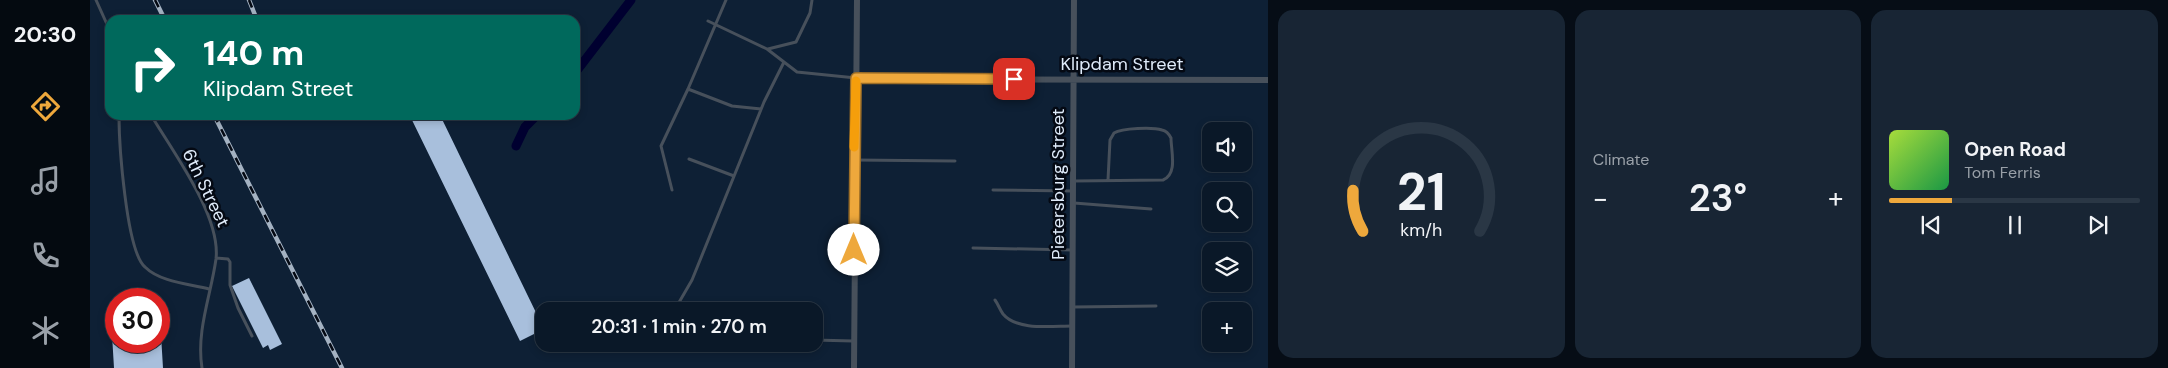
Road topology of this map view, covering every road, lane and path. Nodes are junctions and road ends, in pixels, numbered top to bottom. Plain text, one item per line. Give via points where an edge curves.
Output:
1 (96, 0) edge
2 (726, 0) edge
3 (812, 0) edge
4 (857, 0) edge
5 (1074, 0) edge
6 (105, 20) edge
7 (708, 20) dead end
8 (715, 24) junction
9 (767, 49) junction
10 (784, 62) junction
11 (856, 78) junction
12 (1073, 79) junction
13 (1268, 80) edge
14 (688, 89) junction
15 (761, 109) junction
16 (119, 120) edge
17 (154, 120) edge
18 (689, 159) dead end
19 (854, 160) junction
20 (955, 161) dead end
21 (734, 176) junction
22 (1108, 180) junction
23 (1074, 181) junction
24 (672, 190) dead end
25 (993, 190) dead end
26 (1074, 191) junction
27 (1074, 203) junction
28 (1151, 209) dead end
29 (973, 248) dead end
30 (1074, 250) junction
31 (216, 258) junction
32 (209, 289) junction
33 (995, 300) dead end
34 (679, 302) edge
35 (1156, 306) dead end
36 (1073, 307) junction
37 (1073, 326) junction
38 (252, 336) dead end
39 (823, 340) edge
40 (854, 341) junction
41 (202, 368) edge
42 (854, 368) edge
43 (1072, 368) edge

1 - 6 lane
2 - 8 lane
3 - 9 lane via 810,13 796,42
4 - 11 street
5 - 12 street, Pietersburg Street
7 - 8 lane
8 - 9 lane
8 - 14 lane
9 - 10 lane
10 - 11 lane via 797,72
10 - 15 lane
11 - 12 street, Klipdam Street
11 - 19 street
12 - 13 street, Klipdam Street
12 - 23 street, Pietersburg Street
14 - 15 lane via 732,106
14 - 24 lane via 661,146
15 - 21 lane
16 - 32 lane via 126,201 132,240 140,262 150,272
17 - 31 lane, 6th Street via 211,221 216,239
18 - 21 lane
19 - 20 lane
19 - 40 street
21 - 34 lane via 692,280
22 - 22 lane via 1168,178 1172,166 1168,133 1160,129 1114,133 1110,140
22 - 23 lane
23 - 26 street, Pietersburg Street
25 - 26 lane
26 - 27 street, Pietersburg Street
27 - 28 lane
27 - 30 street, Pietersburg Street
29 - 30 lane
30 - 36 street, Pietersburg Street
31 - 32 lane, 6th Street
31 - 38 lane via 230,262 230,285
32 - 41 lane, 6th Street via 200,354
33 - 37 lane via 1003,314 1014,322
35 - 36 lane
36 - 37 street, Pietersburg Street
37 - 43 street, Pietersburg Street
39 - 40 lane
40 - 42 street

